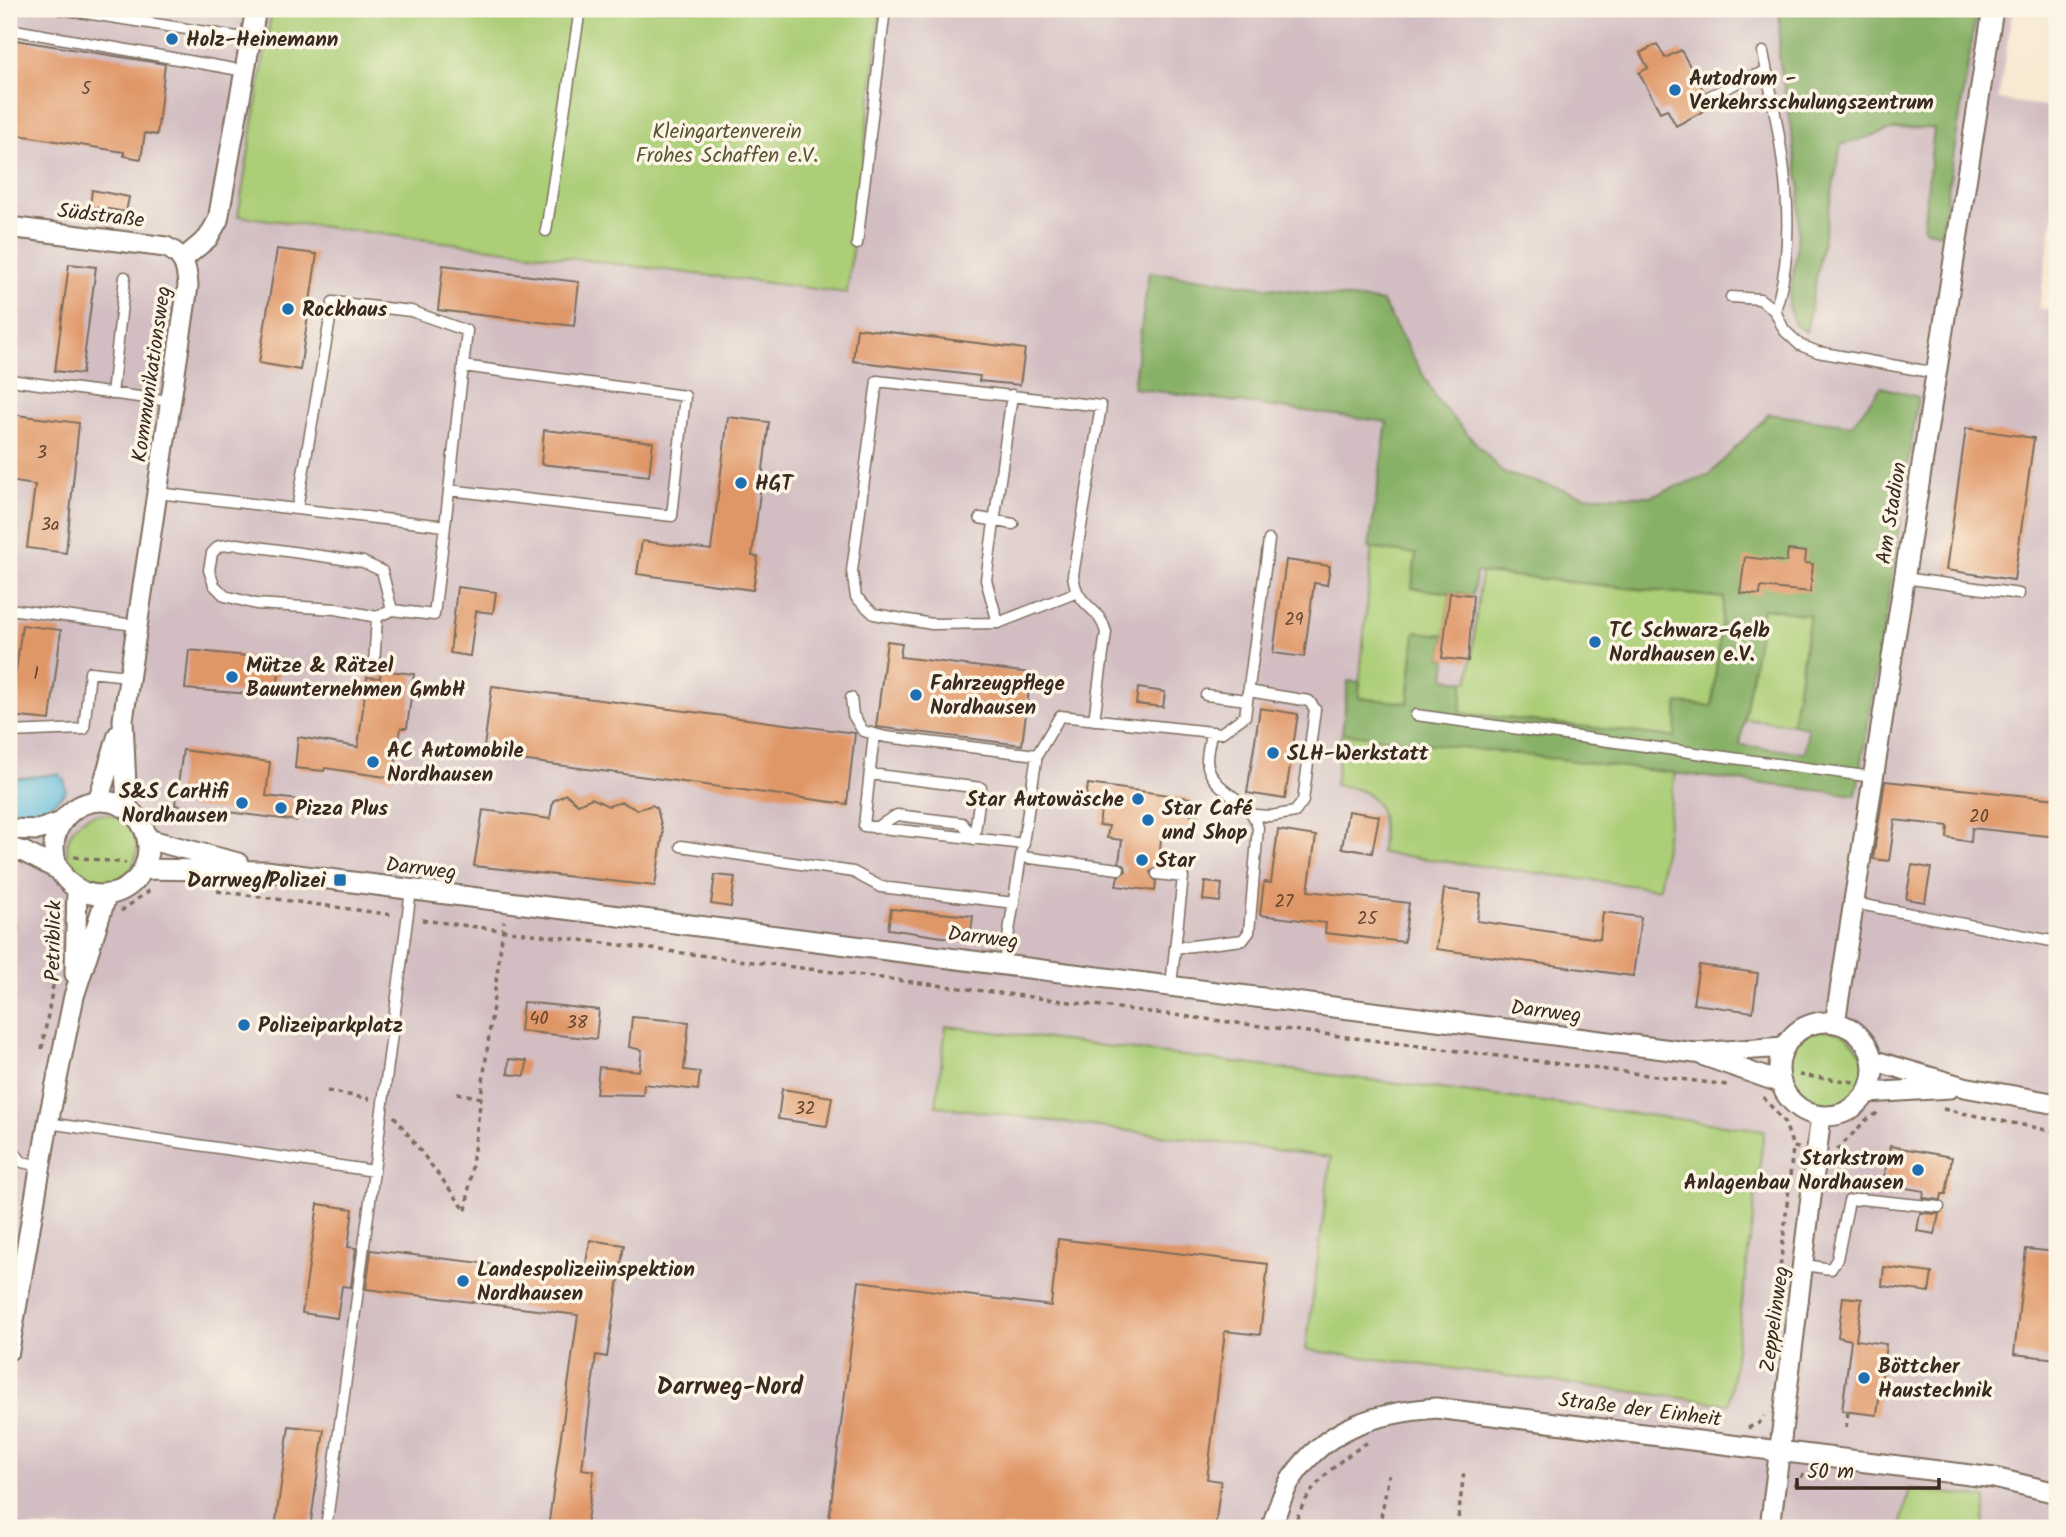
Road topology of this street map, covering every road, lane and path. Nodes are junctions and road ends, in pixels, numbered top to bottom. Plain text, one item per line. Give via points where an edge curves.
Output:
1 (60, 9) edge
2 (256, 9) edge
3 (580, 9) edge
4 (885, 9) edge
5 (1993, 9) edge
6 (9, 29) edge
7 (250, 39) junction
8 (1763, 52) dead end
9 (245, 71) junction
10 (1767, 72) junction
11 (1710, 96) dead end
12 (9, 227) edge
13 (546, 230) dead end
14 (857, 244) dead end
15 (183, 259) junction
16 (124, 277) dead end
17 (1731, 297) dead end
18 (1775, 311) junction
19 (463, 366) junction
20 (1936, 373) junction
21 (9, 380) edge
22 (113, 394) junction
23 (1012, 395) junction
24 (170, 401) junction
25 (449, 490) junction
26 (156, 493) junction
27 (297, 509) junction
28 (980, 518) dead end
29 (995, 520) junction
30 (1013, 524) dead end
31 (445, 526) junction
32 (1269, 540) dead end
33 (1904, 578) junction
34 (1075, 593) junction
35 (2019, 594) dead end
36 (9, 609) edge
37 (392, 610) junction
38 (377, 617) junction
39 (998, 623) junction
40 (135, 625) junction
41 (374, 665) dead end
42 (128, 676) junction
43 (1206, 695) dead end
44 (1248, 695) junction
45 (851, 698) dead end
46 (1416, 715) dead end
47 (123, 720) junction
48 (1094, 720) junction
49 (9, 732) edge
50 (1211, 733) junction
51 (874, 734) junction
52 (1037, 755) junction
53 (870, 774) junction
54 (1873, 778) junction
55 (98, 801) junction
56 (127, 808) junction
57 (1255, 816) junction
58 (62, 822) junction
59 (875, 828) junction
60 (9, 829) edge
61 (147, 839) junction
62 (974, 839) junction
63 (1024, 844) junction
64 (681, 846) dead end
65 (9, 848) edge
66 (1022, 857) junction
67 (58, 863) junction
68 (144, 867) junction
69 (1119, 869) dead end
70 (266, 871) junction
71 (1157, 874) dead end
72 (154, 887) dead end
73 (77, 888) junction
74 (208, 890) dead end
75 (411, 890) junction
76 (107, 894) junction
77 (506, 901) junction
78 (1014, 903) junction
79 (1854, 903) junction
80 (407, 917) junction
81 (98, 923) junction
82 (13, 926) dead end
83 (502, 932) junction
84 (2057, 942) edge
85 (1175, 948) junction
86 (9, 958) edge
87 (1004, 963) junction
88 (1171, 985) junction
89 (74, 996) junction
90 (1835, 1023) junction
91 (1784, 1047) junction
92 (1695, 1053) junction
93 (1872, 1060) junction
94 (1780, 1078) junction
95 (1728, 1085) dead end
96 (1964, 1087) junction
97 (1869, 1088) junction
98 (327, 1091) dead end
99 (1756, 1091) dead end
100 (457, 1093) dead end
101 (481, 1098) junction
102 (383, 1101) junction
103 (2057, 1104) edge
104 (1886, 1108) dead end
105 (1941, 1109) dead end
106 (1821, 1116) junction
107 (48, 1123) junction
108 (2057, 1132) edge
109 (9, 1146) edge
110 (1793, 1147) junction
111 (1817, 1150) junction
112 (41, 1166) junction
113 (374, 1171) junction
114 (1940, 1207) dead end
115 (1805, 1265) junction
116 (1771, 1348) dead end
117 (9, 1350) edge
118 (1848, 1412) dead end
119 (1764, 1415) dead end
120 (1846, 1428) dead end
121 (1371, 1440) dead end
122 (1736, 1444) junction
123 (1780, 1450) junction
124 (1815, 1455) junction
125 (1464, 1471) dead end
126 (1389, 1475) dead end
127 (1795, 1488) dead end
128 (2057, 1493) edge
129 (1381, 1517) dead end
130 (326, 1528) edge
131 (1271, 1528) edge
132 (1294, 1528) edge
133 (1457, 1528) edge
134 (1770, 1528) edge

1 - 7 lane
2 - 7 street, Kommunikationsweg
3 - 13 lane
4 - 14 lane
5 - 20 street, Am Stadion
6 - 9 lane
7 - 9 street, Kommunikationsweg
8 - 10 lane
9 - 15 street, Kommunikationsweg via 218,219 208,238
10 - 11 lane
10 - 18 lane via 1788,223 1785,271
12 - 15 street, Südstraße via 166,247
15 - 24 street, Kommunikationsweg via 188,286
16 - 22 lane
17 - 18 lane via 1760,299
18 - 20 lane via 1784,330 1809,349
19 - 25 lane
19 - 25 lane via 685,396 672,516
19 - 27 lane via 467,331 411,311 332,302
20 - 33 street, Am Stadion
21 - 22 lane
22 - 24 lane
23 - 29 lane
23 - 34 lane via 1101,406 1073,575
23 - 39 lane via 877,381 852,571 856,597 874,614 932,624
24 - 26 street, Kommunikationsweg
25 - 31 lane
26 - 27 lane
26 - 40 street, Kommunikationsweg
27 - 31 lane
28 - 29 lane
29 - 30 lane
29 - 39 lane via 986,580
31 - 37 lane via 434,615
32 - 44 lane
33 - 35 lane
33 - 54 street, Am Stadion
34 - 39 lane
34 - 48 lane via 1102,620 1106,632
36 - 40 lane
37 - 38 lane
37 - 38 lane via 382,571 363,562 237,544 219,546 212,553 212,578 225,596 256,604 336,609
38 - 41 lane
40 - 42 street, Kommunikationsweg
42 - 47 street, Kommunikationsweg
42 - 49 lane via 90,671 84,729
43 - 44 lane
44 - 50 lane via 1245,716 1221,733
44 - 57 lane via 1309,701 1315,709 1303,801 1294,812
45 - 51 lane via 853,715 863,731
46 - 54 lane
47 - 55 street, Kommunikationsweg
47 - 56 street, Kommunikationsweg
48 - 50 lane
48 - 52 lane via 1060,716
50 - 57 lane via 1207,761 1212,779
51 - 52 lane
51 - 53 lane
52 - 63 lane
53 - 59 lane via 864,826
53 - 62 lane via 981,788
54 - 79 street, Am Stadion
55 - 56 street
55 - 58 street via 72,811
56 - 61 street
57 - 85 lane via 1258,828 1249,932 1236,942
58 - 60 street via 38,830
58 - 67 street via 55,843
59 - 62 lane
59 - 62 lane via 897,815 962,822
61 - 68 street
61 - 70 street, Darrweg
62 - 63 lane
63 - 66 lane
64 - 78 lane via 853,872 881,887
65 - 67 street
66 - 69 lane
66 - 78 lane
67 - 68 path
67 - 73 street
68 - 70 street, Darrweg
68 - 76 street via 127,887
70 - 75 street, Darrweg
71 - 85 lane via 1183,877
72 - 81 path via 122,910 110,926
73 - 76 street
73 - 89 street, Petriblick
74 - 80 path
75 - 77 street, Darrweg
75 - 80 lane
76 - 81 street, Petriblick
77 - 83 path
77 - 87 street, Darrweg
78 - 87 lane
79 - 84 lane
79 - 90 street, Am Stadion
80 - 83 path
80 - 102 lane
81 - 89 street, Petriblick
82 - 86 lane
83 - 95 path
83 - 101 path
85 - 88 lane
87 - 88 street, Darrweg
88 - 92 street, Darrweg
89 - 107 street, Petriblick
90 - 91 street via 1806,1027
90 - 93 street via 1859,1036
91 - 92 street, Darrweg
91 - 94 street
92 - 94 street, Darrweg
93 - 96 street
93 - 97 street
94 - 97 path
94 - 106 street, Darrweg via 1796,1105
96 - 97 street
96 - 103 street
97 - 106 street via 1850,1109
98 - 102 path
99 - 110 path via 1785,1123
100 - 101 path
101 - 102 path via 466,1212
102 - 113 lane
104 - 111 path via 1835,1152
105 - 108 path
106 - 111 street, Zeppelinweg
107 - 112 street, Petriblick
107 - 113 lane
109 - 112 lane via 22,1162
110 - 111 path
110 - 116 path
111 - 115 street, Zeppelinweg
112 - 117 street, Petriblick
113 - 130 lane
114 - 115 lane via 1860,1199 1849,1202 1831,1269
115 - 123 street, Zeppelinweg
118 - 120 path
119 - 122 path via 1753,1427 1738,1428
121 - 132 path via 1338,1461 1314,1487
122 - 123 street, Straße der Einheit
122 - 131 street, Straße der Einheit via 1436,1408 1389,1412 1354,1425 1325,1443 1291,1479
123 - 124 street, Straße der Einheit
123 - 134 street, Zeppelinweg
124 - 127 path via 1814,1468 1800,1475
124 - 128 street, Straße der Einheit via 1994,1478
125 - 133 path
126 - 129 path

